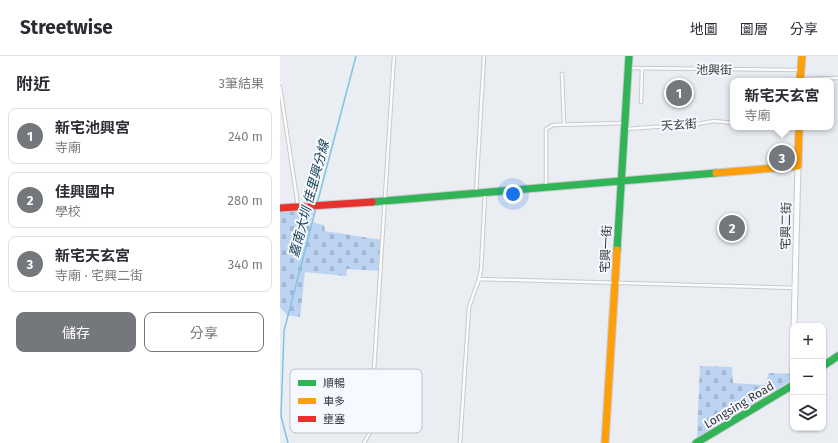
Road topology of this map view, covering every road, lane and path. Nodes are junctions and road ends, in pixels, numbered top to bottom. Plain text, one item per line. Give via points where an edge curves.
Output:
1 (394, 56) edge
2 (484, 56) edge
3 (629, 56) edge
4 (802, 56) edge
5 (628, 68) junction
6 (642, 68) junction
7 (800, 70) junction
8 (562, 74) dead end
9 (800, 78) edge
10 (280, 87) edge
11 (641, 102) dead end
12 (730, 123) edge
13 (564, 125) junction
14 (625, 126) junction
15 (799, 130) edge
16 (798, 166) junction
17 (621, 182) junction
18 (546, 189) junction
19 (485, 192) junction
20 (476, 193) junction
21 (386, 200) junction
22 (298, 207) junction
23 (280, 208) edge
24 (479, 279) junction
25 (615, 283) junction
26 (796, 288) junction
27 (794, 323) edge
28 (838, 356) edge
29 (826, 364) edge
30 (374, 369) edge
31 (790, 387) edge
32 (369, 433) edge
33 (364, 443) edge
34 (460, 443) edge
35 (605, 443) edge
36 (696, 443) edge

1 - 21 lane
2 - 20 lane
3 - 5 street, 宅興一街
4 - 7 street
5 - 6 lane, 池興街
5 - 14 street, 宅興一街
6 - 7 lane, 池興街
6 - 11 lane
7 - 9 street
8 - 13 lane
10 - 22 lane
12 - 14 lane, 天玄街 via 714,121 697,124
13 - 14 lane, 天玄街
13 - 18 lane, 天玄街 via 553,125 546,129
14 - 17 street, 宅興一街
15 - 16 street, 宅興二街
16 - 17 street
16 - 26 street, 宅興二街
17 - 18 street
17 - 25 street, 宅興一街
18 - 19 street
19 - 20 street
19 - 24 lane
20 - 21 street
21 - 22 street
21 - 30 lane
22 - 23 street
24 - 25 lane
24 - 34 lane via 469,307
25 - 26 lane
25 - 35 street, 宅興一街
26 - 27 street, 宅興二街
28 - 29 street
31 - 36 street, Longsing Road
32 - 33 lane

